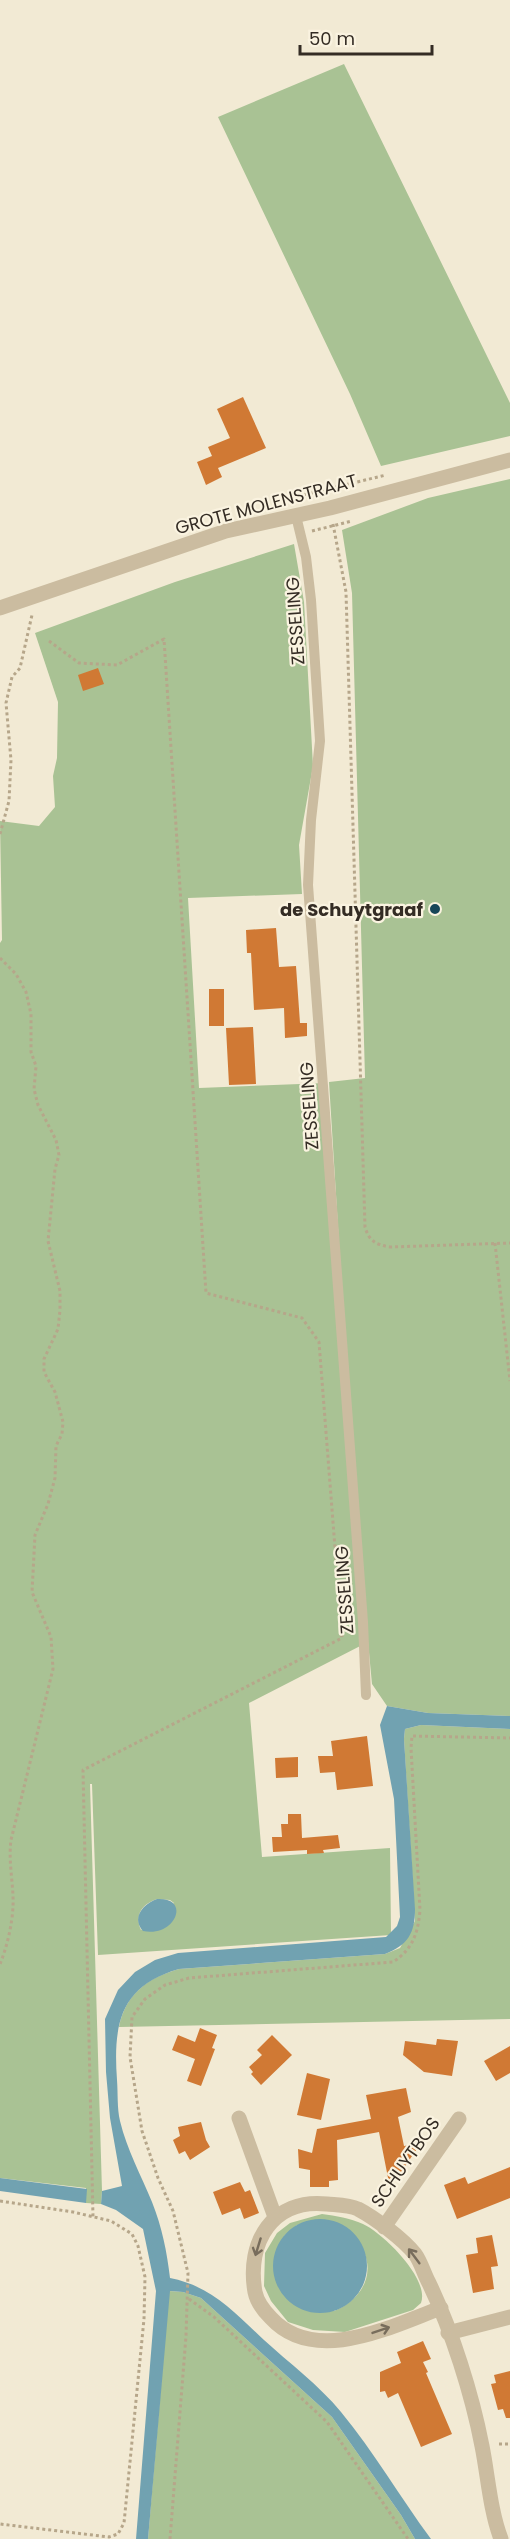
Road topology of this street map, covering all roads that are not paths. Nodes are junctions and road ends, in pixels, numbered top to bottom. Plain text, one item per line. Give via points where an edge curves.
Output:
1 (510, 460) edge
2 (296, 516) junction
3 (0, 608) edge
4 (366, 1695) dead end
5 (239, 2118) dead end
6 (459, 2119) dead end
7 (275, 2217) junction
8 (384, 2227) junction
9 (441, 2307) junction
10 (510, 2317) edge
11 (448, 2333) junction
12 (501, 2539) edge

1 - 2 street, GROTE MOLENSTRAAT
2 - 3 street, GROTE MOLENSTRAAT via 226,531
2 - 4 lane, ZESSELING via 312,612 320,741 308,885
5 - 7 street
6 - 8 street, SCHUYTBOS
7 - 8 street, SCHUYTBOS via 289,2208 322,2203 357,2208
7 -> 9 street via 263,2231 253,2282 262,2307 293,2335 342,2341
9 -> 8 street, SCHUYTBOS via 415,2255
9 - 11 street, SCHUYTBOS
10 - 11 street
11 - 12 street, SCHUYTBOS via 471,2399

